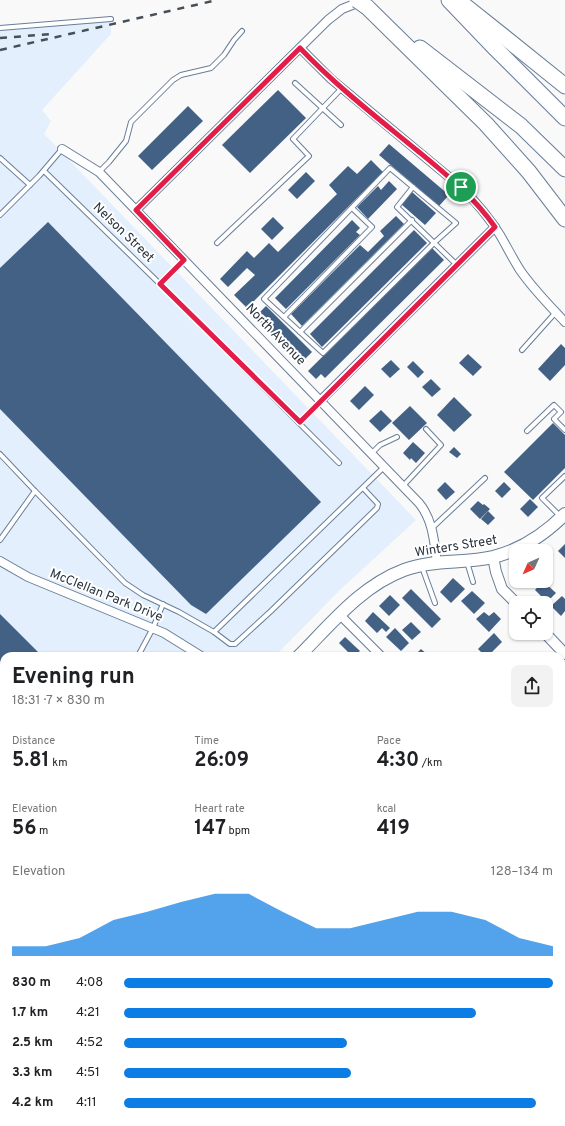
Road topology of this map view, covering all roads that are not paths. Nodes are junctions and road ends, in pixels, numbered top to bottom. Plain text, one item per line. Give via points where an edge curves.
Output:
1 (449, 0) edge
2 (457, 0) edge
3 (363, 2) edge
4 (111, 19) dead end
5 (0, 28) edge
6 (242, 31) dead end
7 (300, 48) junction
8 (450, 80) junction
9 (295, 83) dead end
10 (565, 86) edge
11 (342, 88) junction
12 (322, 108) junction
13 (565, 118) edge
14 (341, 125) dead end
15 (62, 149) joint
16 (0, 158) edge
17 (565, 169) edge
18 (44, 171) junction
19 (99, 172) junction
20 (30, 185) junction
21 (413, 187) junction
22 (352, 208) junction
23 (136, 210) junction
24 (0, 215) edge
25 (565, 219) edge
26 (412, 220) junction
27 (495, 227) junction
28 (435, 242) junction
29 (217, 244) dead end
30 (184, 260) junction
31 (457, 265) junction
32 (160, 284) junction
33 (556, 312) junction
34 (284, 318) junction
35 (565, 322) edge
36 (300, 332) junction
37 (522, 350) dead end
38 (320, 401) junction
39 (300, 422) junction
40 (426, 429) dead end
41 (565, 430) edge
42 (527, 431) dead end
43 (397, 436) dead end
44 (0, 454) edge
45 (371, 454) junction
46 (340, 463) dead end
47 (384, 467) junction
48 (565, 476) edge
49 (485, 478) dead end
50 (403, 486) junction
51 (363, 488) junction
52 (35, 491) junction
53 (563, 515) edge
54 (432, 528) junction
55 (0, 540) edge
56 (492, 557) junction
57 (466, 560) junction
58 (0, 561) edge
59 (437, 562) junction
60 (421, 565) junction
61 (473, 582) dead end
62 (509, 596) edge
63 (435, 603) dead end
64 (163, 604) junction
65 (340, 615) junction
66 (153, 628) junction
67 (214, 632) junction
68 (552, 640) edge
69 (140, 652) edge
70 (195, 652) edge
71 (303, 652) edge
72 (377, 652) edge
73 (563, 652) edge

1 - 13 highway
2 - 10 highway
3 - 7 street via 354,3 335,14
3 - 8 highway
4 - 5 lane
6 - 19 lane via 211,68 181,75 173,80 131,122 126,141
7 - 11 street
7 - 23 street
8 - 17 highway via 521,126
8 - 25 highway via 529,172
9 - 12 lane
11 - 12 lane
11 - 27 street via 461,187
12 - 14 lane
12 - 29 lane via 293,139 309,156
15 - 18 lane
15 - 19 street, North Avenue
16 - 20 lane
18 - 20 lane
18 - 32 lane, Nelson Street
19 - 23 street, North Avenue
20 - 24 lane
21 - 22 lane via 390,168
21 - 26 lane via 398,207
21 - 28 lane via 456,223
22 - 34 lane via 372,227
22 - 34 lane via 264,299
23 - 30 street, North Avenue
26 - 28 lane
26 - 36 lane
27 - 31 street
27 - 33 street via 528,282
28 - 31 lane
28 - 36 lane via 322,353
30 - 32 lane
30 - 38 street, North Avenue
31 - 38 street
32 - 39 lane, Nelson Street
33 - 35 street
33 - 37 lane
34 - 36 lane
38 - 39 lane
38 - 45 street, North Avenue
39 - 46 lane, Nelson Street
40 - 50 lane via 441,445
41 - 42 lane via 554,419 561,412 554,405
43 - 45 lane via 380,445
44 - 52 lane
45 - 47 street, North Avenue
47 - 50 street, North Avenue
47 - 51 lane
48 - 53 lane via 542,498
49 - 54 lane
50 - 54 street, North Avenue via 422,507
51 - 67 lane
51 - 67 lane via 378,504 377,508 271,612 236,644 230,644
52 - 55 lane
52 - 64 lane via 125,583
53 - 56 main road, Winters Street via 537,538 510,552
54 - 59 street, North Avenue
56 - 57 main road, Winters Street
56 - 62 street via 502,589
57 - 59 main road, Winters Street
57 - 61 lane
58 - 66 street, McClellan Park Drive via 28,577
59 - 60 main road, Winters Street
60 - 63 lane
60 - 65 main road, Winters Street via 375,585
64 - 66 lane
64 - 67 lane
65 - 71 main road, Winters Street
65 - 72 street
66 - 69 lane
66 - 70 street, McClellan Park Drive
68 - 73 street

